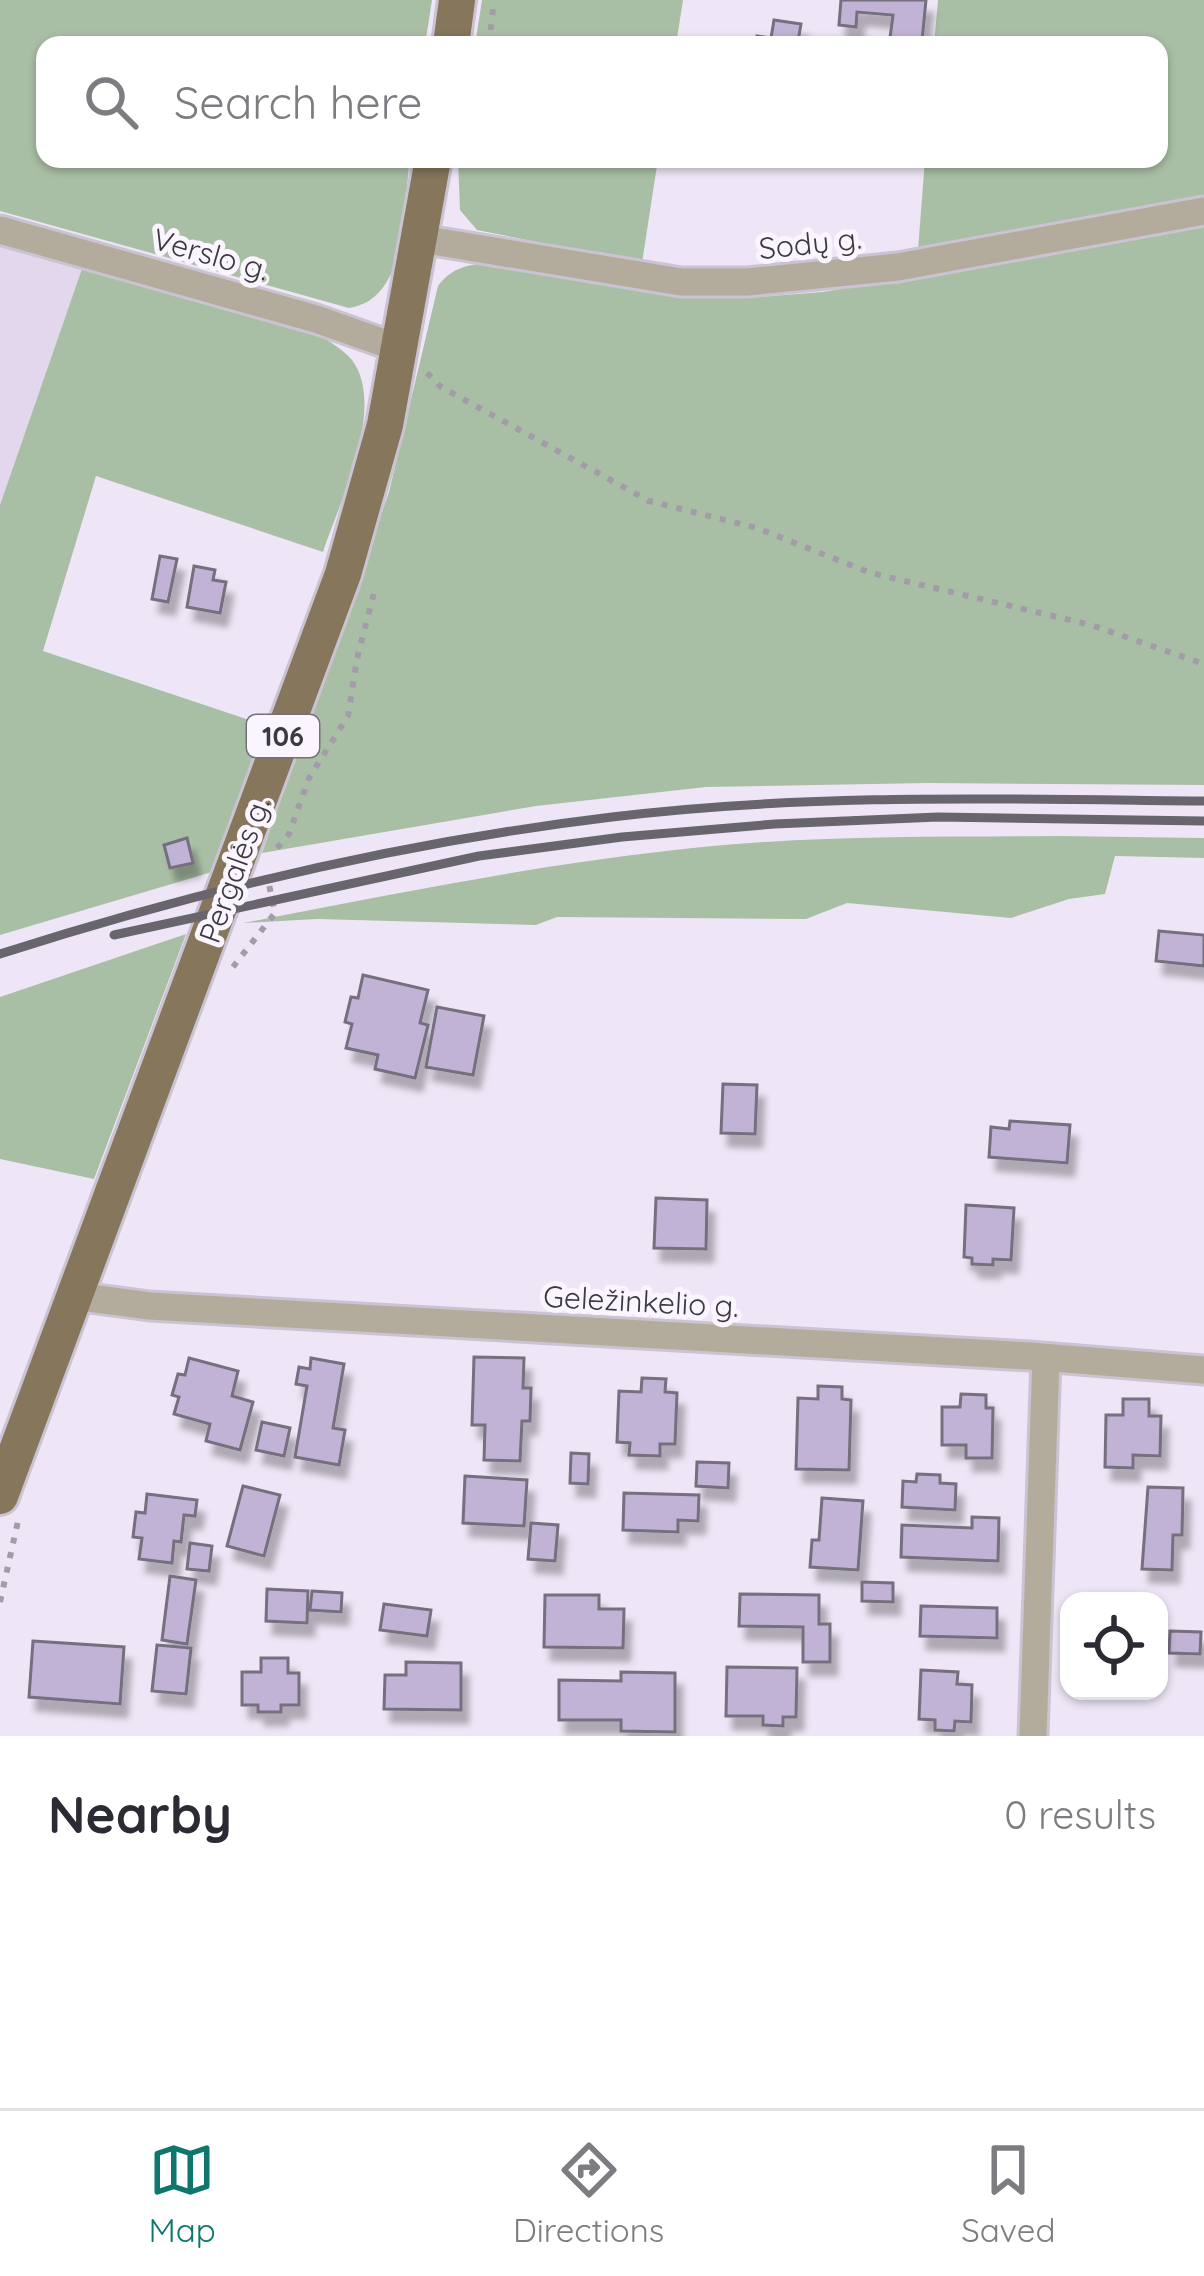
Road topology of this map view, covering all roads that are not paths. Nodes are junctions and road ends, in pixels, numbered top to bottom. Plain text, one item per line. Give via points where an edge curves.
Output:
1 (458, 0) edge
2 (452, 36) edge
3 (432, 168) edge
4 (1204, 211) edge
5 (0, 230) edge
6 (421, 238) junction
7 (401, 349) junction
8 (74, 1296) junction
9 (1046, 1358) junction
10 (1204, 1370) edge
11 (0, 1496) edge
12 (1033, 1736) edge

1 - 2 main road
3 - 6 main road, Pergalės g. / 106
4 - 6 street, Sodų g. via 898,267 747,283 681,282
5 - 7 street, Verslo g.
6 - 7 main road, Pergalės g. / 106
7 - 8 main road, Pergalės g. / 106 via 343,574
8 - 9 street, Geležinkelio g.
8 - 11 main road, Pergalės g. / 106
9 - 10 street, Geležinkelio g.
9 - 12 street

